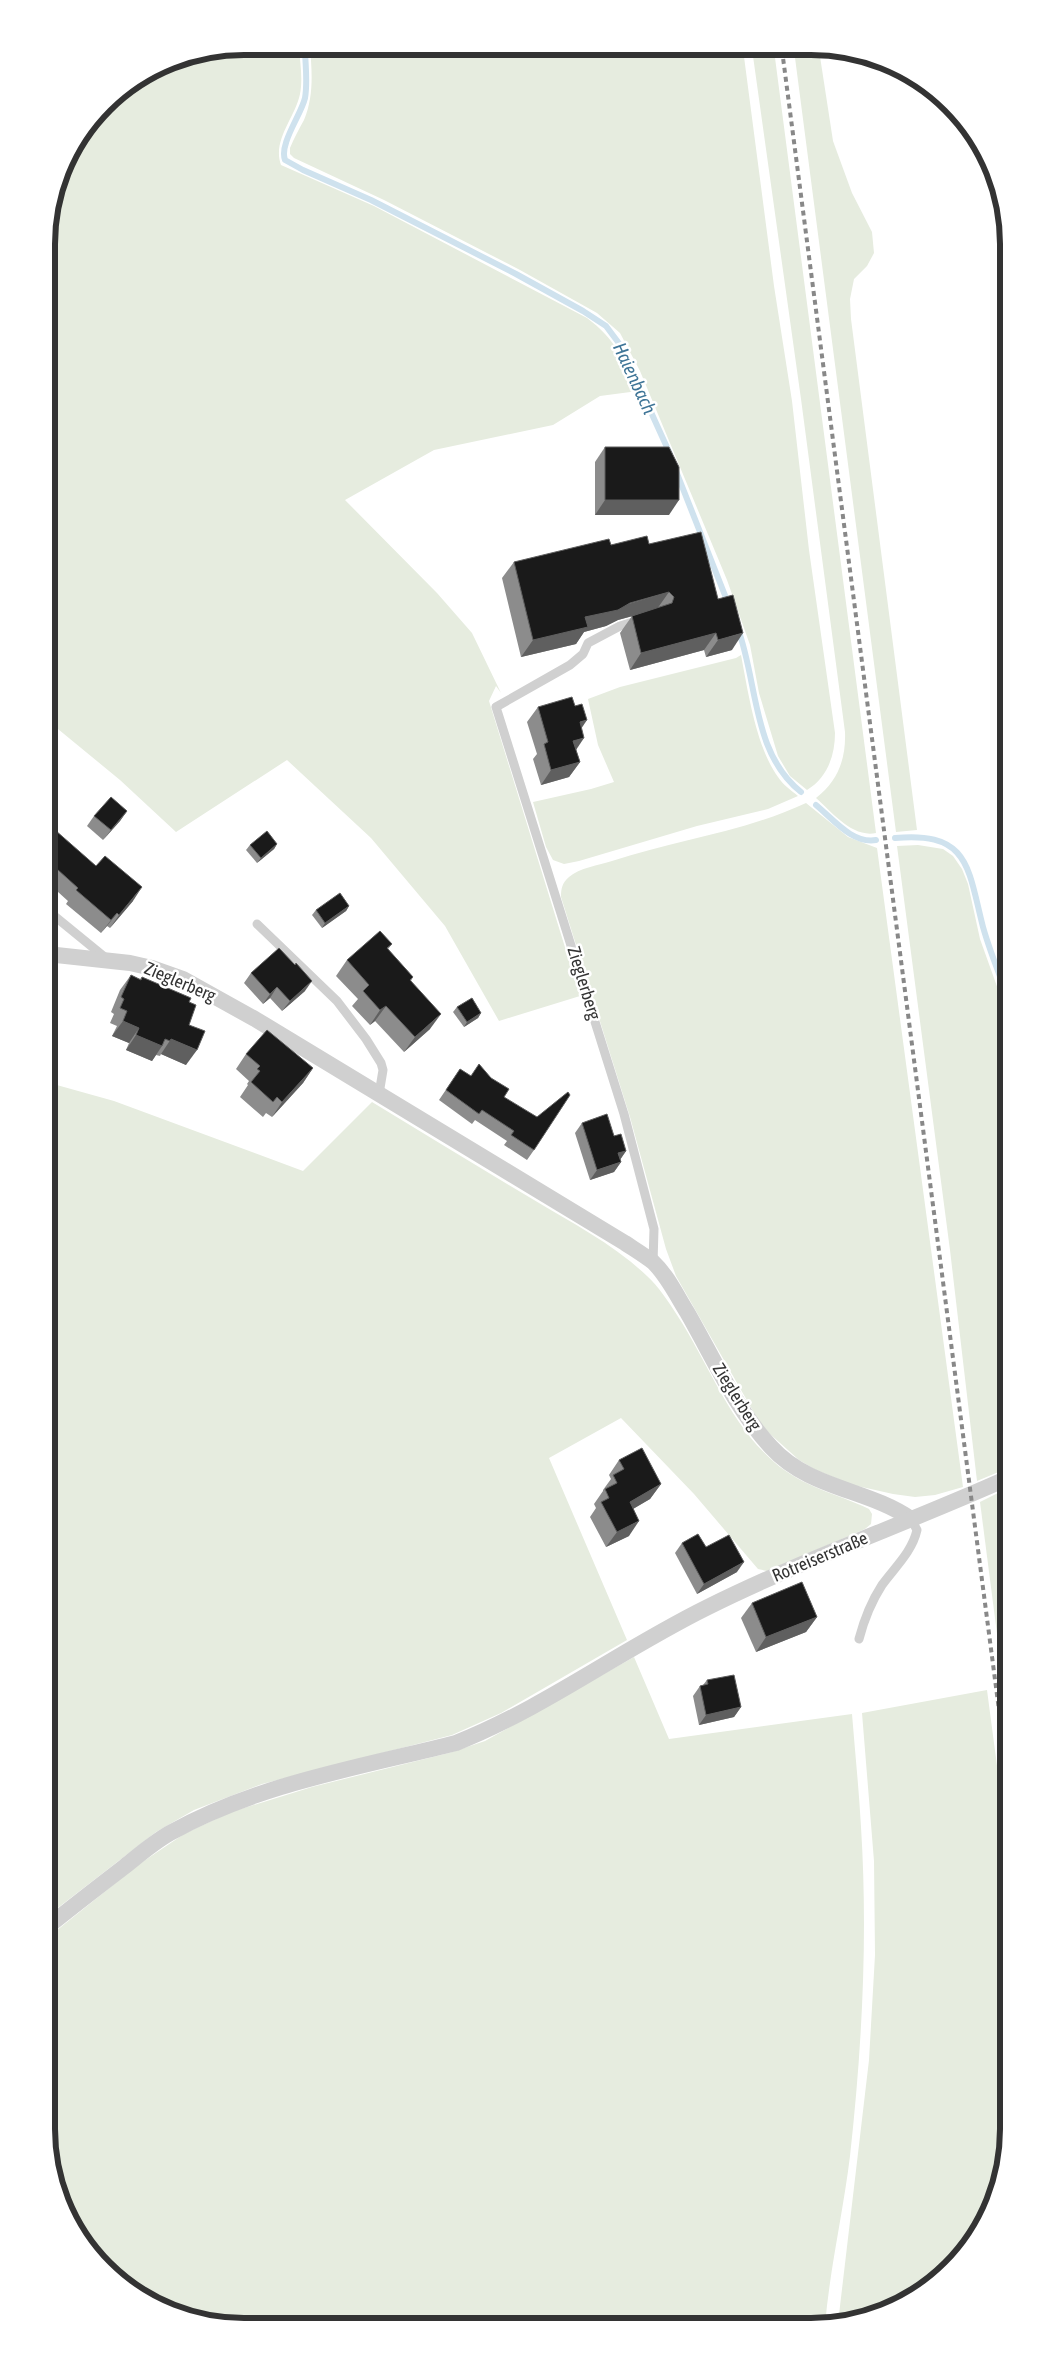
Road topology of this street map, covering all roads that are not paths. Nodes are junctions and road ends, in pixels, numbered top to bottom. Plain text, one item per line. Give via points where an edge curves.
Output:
1 (647, 618) edge
2 (55, 917) edge
3 (257, 924) dead end
4 (55, 955) edge
5 (107, 959) junction
6 (379, 1094) junction
7 (653, 1262) junction
8 (1000, 1481) edge
9 (911, 1519) junction
10 (859, 1639) dead end
11 (55, 1921) edge

1 - 7 lane, Zieglerberg via 620,626 588,643 583,654 570,665 496,707 627,1123 654,1229
2 - 5 lane
3 - 6 lane via 331,995 366,1038 383,1070
4 - 5 street, Zieglerberg
5 - 6 street, Zieglerberg via 152,968 183,979
6 - 7 street, Zieglerberg
7 - 9 street, Zieglerberg via 685,1309 746,1418 773,1449 796,1468 825,1483 898,1510
8 - 9 street, Rotreiserstraße
9 - 10 lane via 917,1530 915,1538 877,1594
9 - 11 street, Rotreiserstraße via 758,1583 635,1646 472,1737 281,1788 200,1818 169,1834

